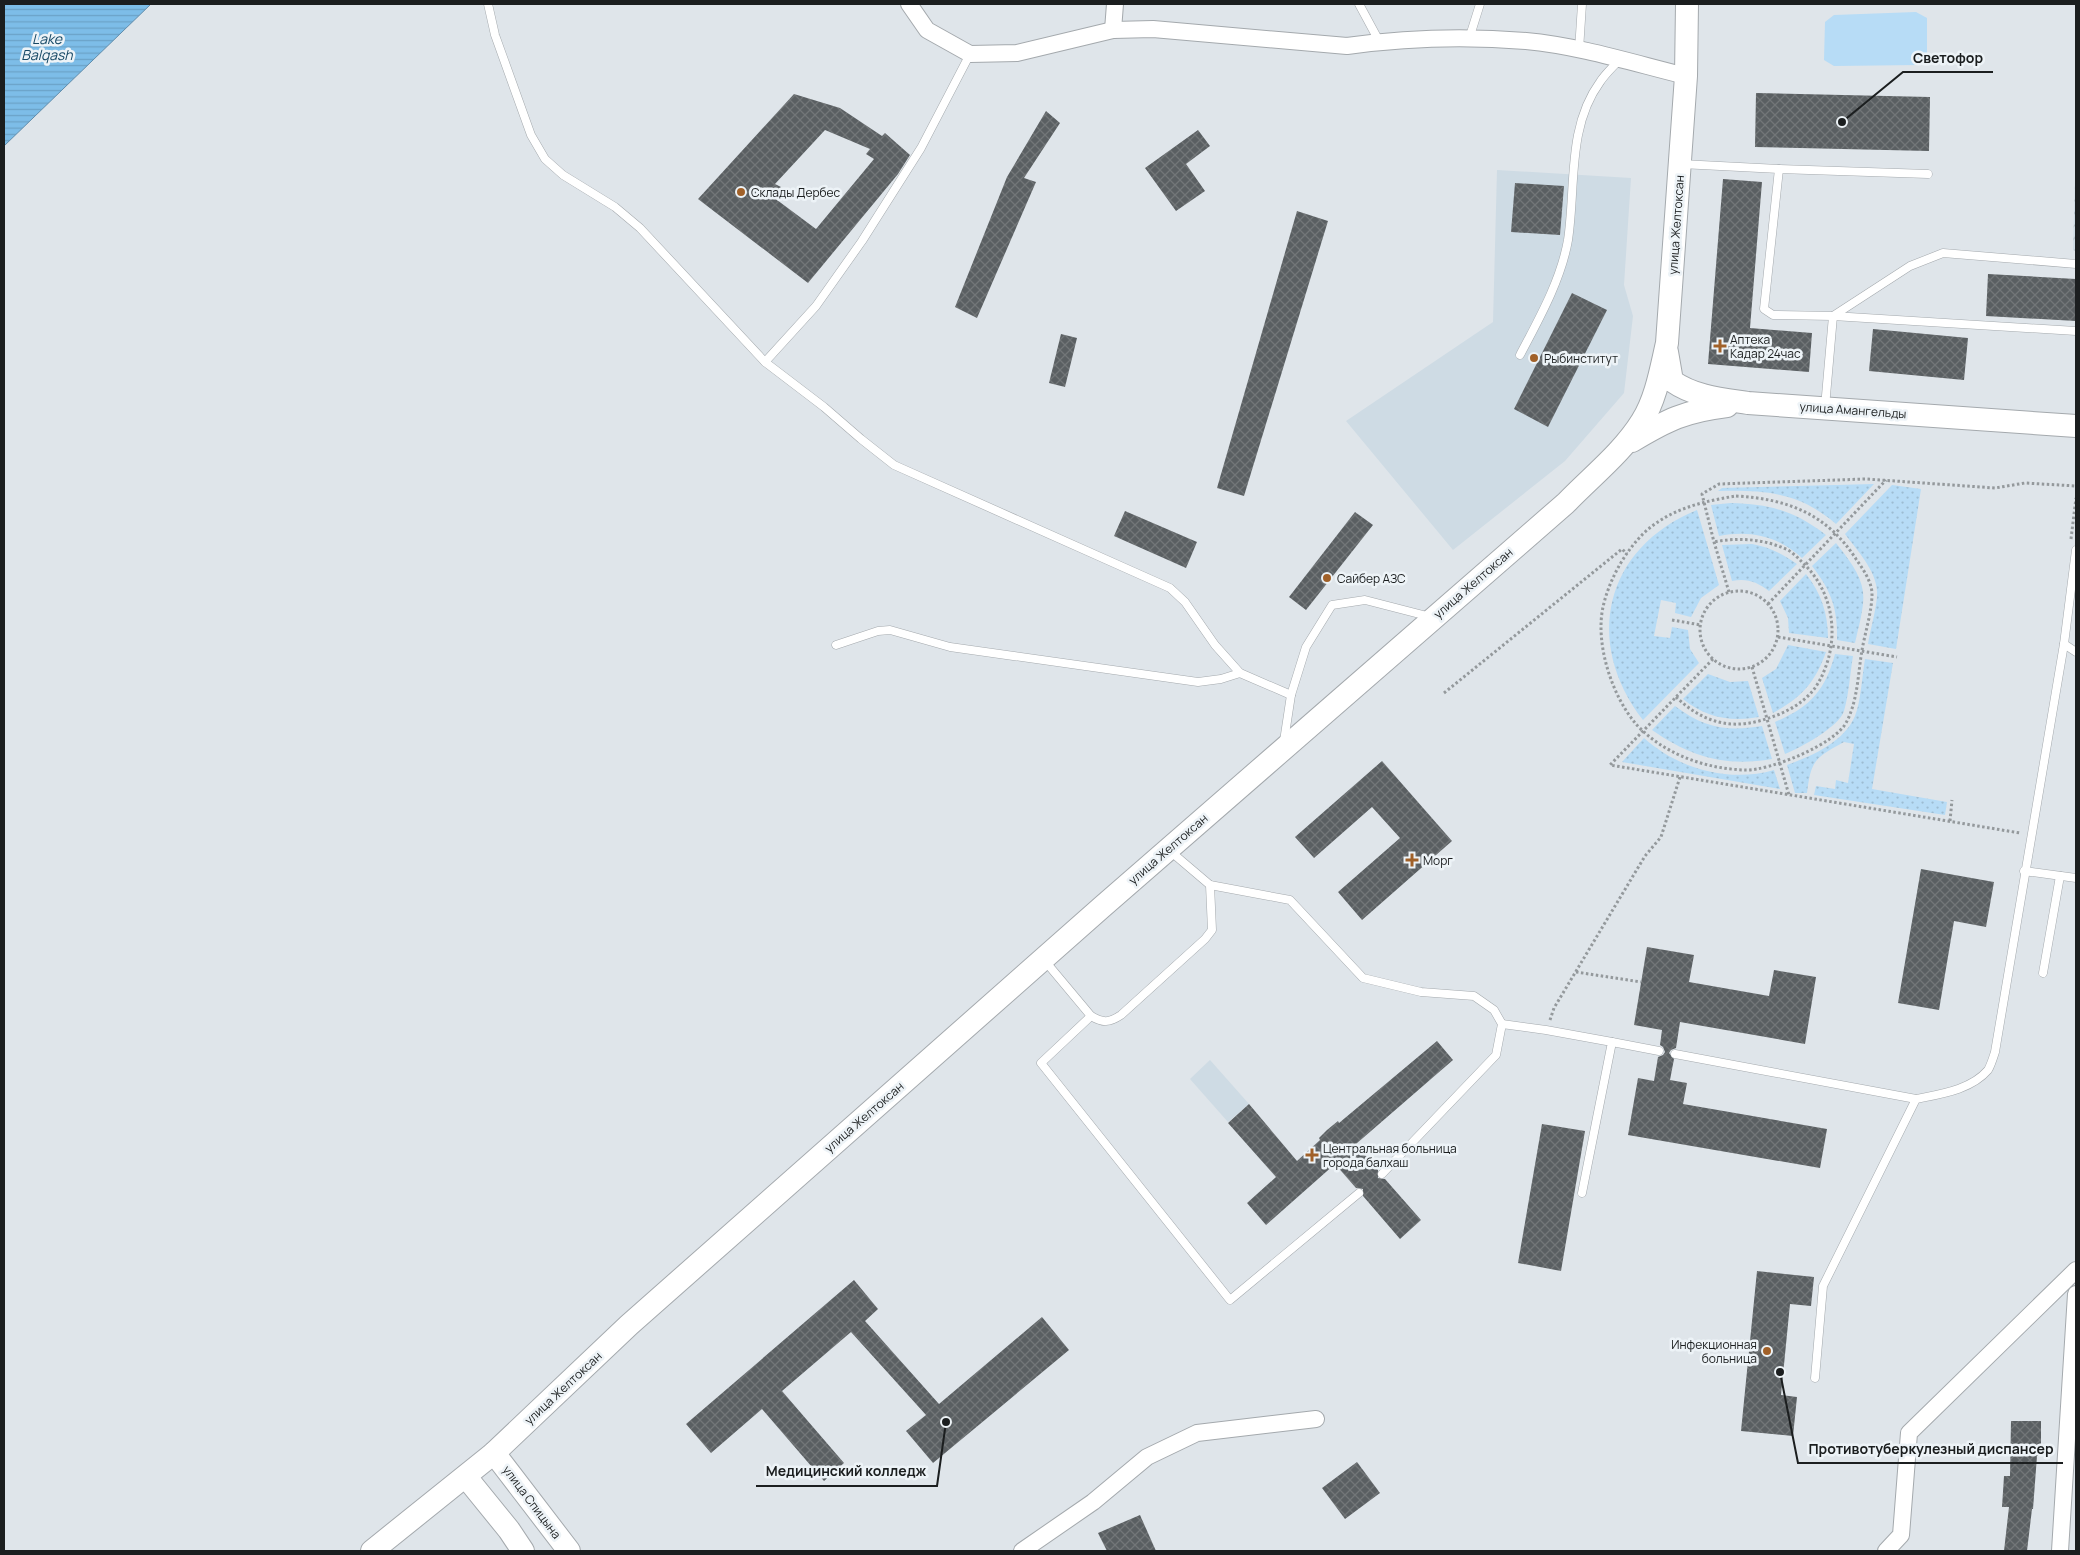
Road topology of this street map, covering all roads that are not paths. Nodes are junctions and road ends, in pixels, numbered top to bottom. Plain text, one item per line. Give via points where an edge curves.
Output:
1 (488, 4) edge
2 (909, 4) edge
3 (1115, 4) edge
4 (1359, 4) edge
5 (1480, 4) edge
6 (1582, 4) edge
7 (1688, 4) edge
8 (1113, 30) junction
9 (1469, 39) junction
10 (1379, 41) junction
11 (1579, 50) junction
12 (970, 54) junction
13 (1620, 59) junction
14 (1686, 76) junction
15 (1680, 164) junction
16 (1779, 169) junction
17 (1928, 174) dead end
18 (2076, 264) edge
19 (1833, 316) junction
20 (2076, 331) edge
21 (1667, 344) junction
22 (1520, 355) dead end
23 (765, 362) junction
24 (1748, 403) junction
25 (1825, 408) junction
26 (2076, 426) edge
27 (1622, 446) junction
28 (2076, 550) edge
29 (1433, 618) junction
30 (2064, 644) junction
31 (836, 645) dead end
32 (2076, 652) edge
33 (1240, 673) junction
34 (1291, 695) junction
35 (1283, 750) junction
36 (1168, 850) junction
37 (2024, 871) junction
38 (2060, 876) junction
39 (2076, 878) edge
40 (1210, 885) junction
41 (1043, 959) junction
42 (2043, 973) dead end
43 (1091, 1016) junction
44 (1502, 1024) junction
45 (1612, 1042) junction
46 (1659, 1051) dead end
47 (1675, 1054) dead end
48 (1916, 1099) junction
49 (1382, 1174) dead end
50 (1360, 1193) dead end
51 (1582, 1193) dead end
52 (2076, 1270) edge
53 (2076, 1294) edge
54 (1815, 1378) dead end
55 (1316, 1419) dead end
56 (494, 1453) junction
57 (466, 1477) junction
58 (372, 1551) edge
59 (523, 1551) edge
60 (569, 1551) edge
61 (1022, 1551) edge
62 (1886, 1551) edge
63 (2060, 1551) edge

1 - 23 lane via 495,34 531,135 546,158 563,175 615,207 640,228
2 - 12 street via 928,30
3 - 8 street
4 - 10 lane
5 - 9 lane
6 - 11 lane
7 - 14 main road, улица Желтоксан
8 - 10 street via 1153,29 1347,46
8 - 12 street via 1017,53
9 - 10 street
9 - 11 street via 1526,41
11 - 13 street
12 - 23 lane via 921,148 862,241 816,306
13 - 14 street
13 - 22 lane via 1599,82 1585,109 1577,135 1568,241 1544,310
14 - 15 main road, улица Желтоксан
15 - 16 lane
15 - 21 main road, улица Желтоксан
16 - 17 lane
16 - 19 lane via 1764,309 1773,314
18 - 19 lane via 1943,253 1910,266
19 - 20 lane
19 - 25 lane
21 - 24 main road, улица Амангельды via 1672,381 1686,391
21 - 27 main road, улица Желтоксан via 1643,420
23 - 33 lane via 894,465 1170,588 1185,602 1215,645
24 - 25 main road, улица Амангельды
24 - 27 main road via 1701,409 1669,419
25 - 26 main road, улица Амангельды
27 - 29 main road, улица Желтоксан via 1566,503
28 - 30 lane
29 - 34 lane via 1365,600 1332,604 1306,647
29 - 35 main road, улица Желтоксан
30 - 32 lane
30 - 37 lane
31 - 33 lane via 890,630 950,647 1198,682
33 - 34 lane
34 - 35 lane
35 - 36 main road, улица Желтоксан
36 - 40 lane
36 - 41 main road, улица Желтоксан
37 - 38 lane
37 - 48 lane via 2000,1032 1988,1070 1957,1089
38 - 39 lane
38 - 42 lane
40 - 43 lane via 1212,930 1205,939 1121,1016 1101,1022
40 - 44 lane via 1290,900 1363,978 1421,992 1474,996 1494,1010
41 - 43 lane
41 - 56 main road, улица Желтоксан via 629,1325
43 - 50 lane via 1041,1063 1230,1300
44 - 45 lane
44 - 49 lane via 1496,1055
45 - 46 lane
45 - 51 lane
47 - 48 lane
48 - 54 lane via 1823,1286
52 - 62 street via 1909,1433 1901,1535
53 - 63 street
55 - 61 street via 1197,1433 1147,1457 1093,1502
56 - 57 main road, улица Желтоксан
56 - 60 main road, улица Спицына
57 - 58 main road, улица Желтоксан
57 - 59 main road

